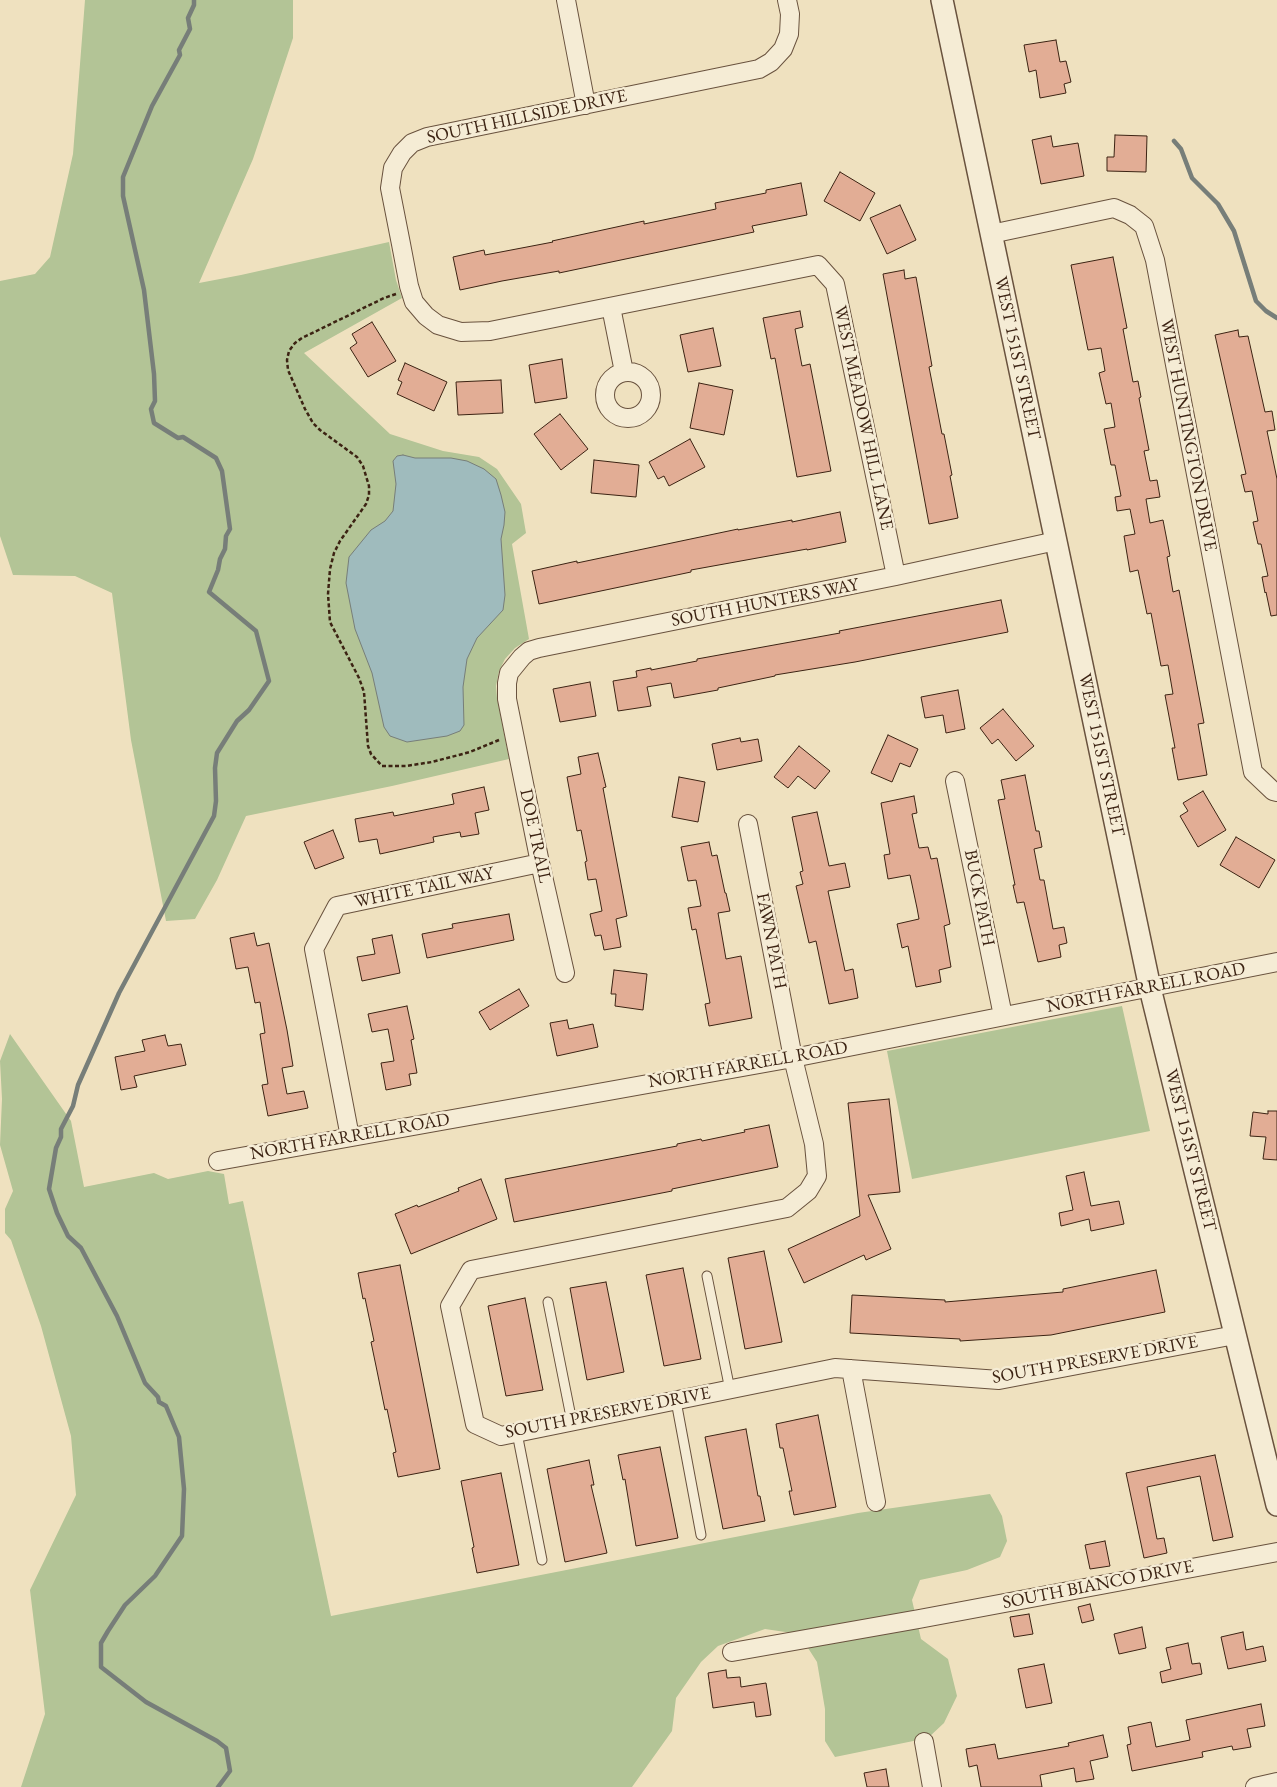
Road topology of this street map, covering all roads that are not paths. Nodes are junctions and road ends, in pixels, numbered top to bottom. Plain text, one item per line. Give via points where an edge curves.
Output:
1 (566, 0) edge
2 (787, 0) edge
3 (942, 0) edge
4 (586, 105) junction
5 (991, 234) junction
6 (818, 266) joint
7 (610, 307) junction
8 (624, 372) dead end
9 (1056, 540) junction
10 (896, 576) junction
11 (507, 699) joint
12 (956, 780) dead end
13 (1277, 792) edge
14 (748, 824) dead end
15 (540, 863) junction
16 (1277, 962) edge
17 (565, 973) dead end
18 (1150, 988) junction
19 (1004, 1016) junction
20 (793, 1058) junction
21 (350, 1137) junction
22 (218, 1161) dead end
23 (707, 1276) dead end
24 (548, 1302) dead end
25 (1235, 1335) junction
26 (851, 1369) junction
27 (730, 1390) junction
28 (676, 1401) junction
29 (572, 1422) junction
30 (517, 1433) junction
31 (876, 1502) dead end
32 (1277, 1505) edge
33 (701, 1535) dead end
34 (1277, 1552) edge
35 (542, 1560) dead end
36 (732, 1652) dead end
37 (924, 1742) dead end
38 (1277, 1782) edge
39 (932, 1787) edge
40 (1255, 1787) edge

1 - 4 street
2 - 4 street, SOUTH HILLSIDE DRIVE via 789,34 772,62 759,69
3 - 5 street, WEST 151ST STREET
4 - 7 street, SOUTH HILLSIDE DRIVE via 427,137 402,153 392,168 390,188 414,302 438,325 461,332 490,331
5 - 9 street, WEST 151ST STREET
5 - 13 street, WEST HUNTINGTON DRIVE via 1114,208 1144,226 1155,260 1253,772
6 - 7 street, SOUTH HILLSIDE DRIVE
6 - 10 street, WEST MEADOW HILL LANE via 835,284
7 - 8 street
9 - 10 street, SOUTH HUNTERS WAY
9 - 18 street, WEST 151ST STREET
10 - 11 street, SOUTH HUNTERS WAY via 529,651 509,673
11 - 15 street, DOE TRAIL
12 - 19 street, BUCK PATH
14 - 20 street, FAWN PATH
15 - 17 street, DOE TRAIL
15 - 21 street, WHITE TAIL WAY via 337,906 314,949
16 - 18 street, NORTH FARRELL ROAD
18 - 19 street, NORTH FARRELL ROAD
18 - 25 street, WEST 151ST STREET
19 - 20 street, NORTH FARRELL ROAD
20 - 21 street, NORTH FARRELL ROAD
20 - 30 street, SOUTH PRESERVE DRIVE via 814,1144 817,1176 808,1192 787,1208 470,1270 450,1306 475,1424 501,1436
21 - 22 street, NORTH FARRELL ROAD
23 - 27 lane
24 - 29 lane
25 - 26 street, SOUTH PRESERVE DRIVE via 999,1380
25 - 32 street, WEST 151ST STREET
26 - 27 street, SOUTH PRESERVE DRIVE via 835,1368
26 - 31 street
27 - 28 street, SOUTH PRESERVE DRIVE
28 - 29 street, SOUTH PRESERVE DRIVE
28 - 33 lane
29 - 30 street, SOUTH PRESERVE DRIVE
30 - 35 lane
34 - 36 street, SOUTH BIANCO DRIVE
37 - 39 street
38 - 40 street

